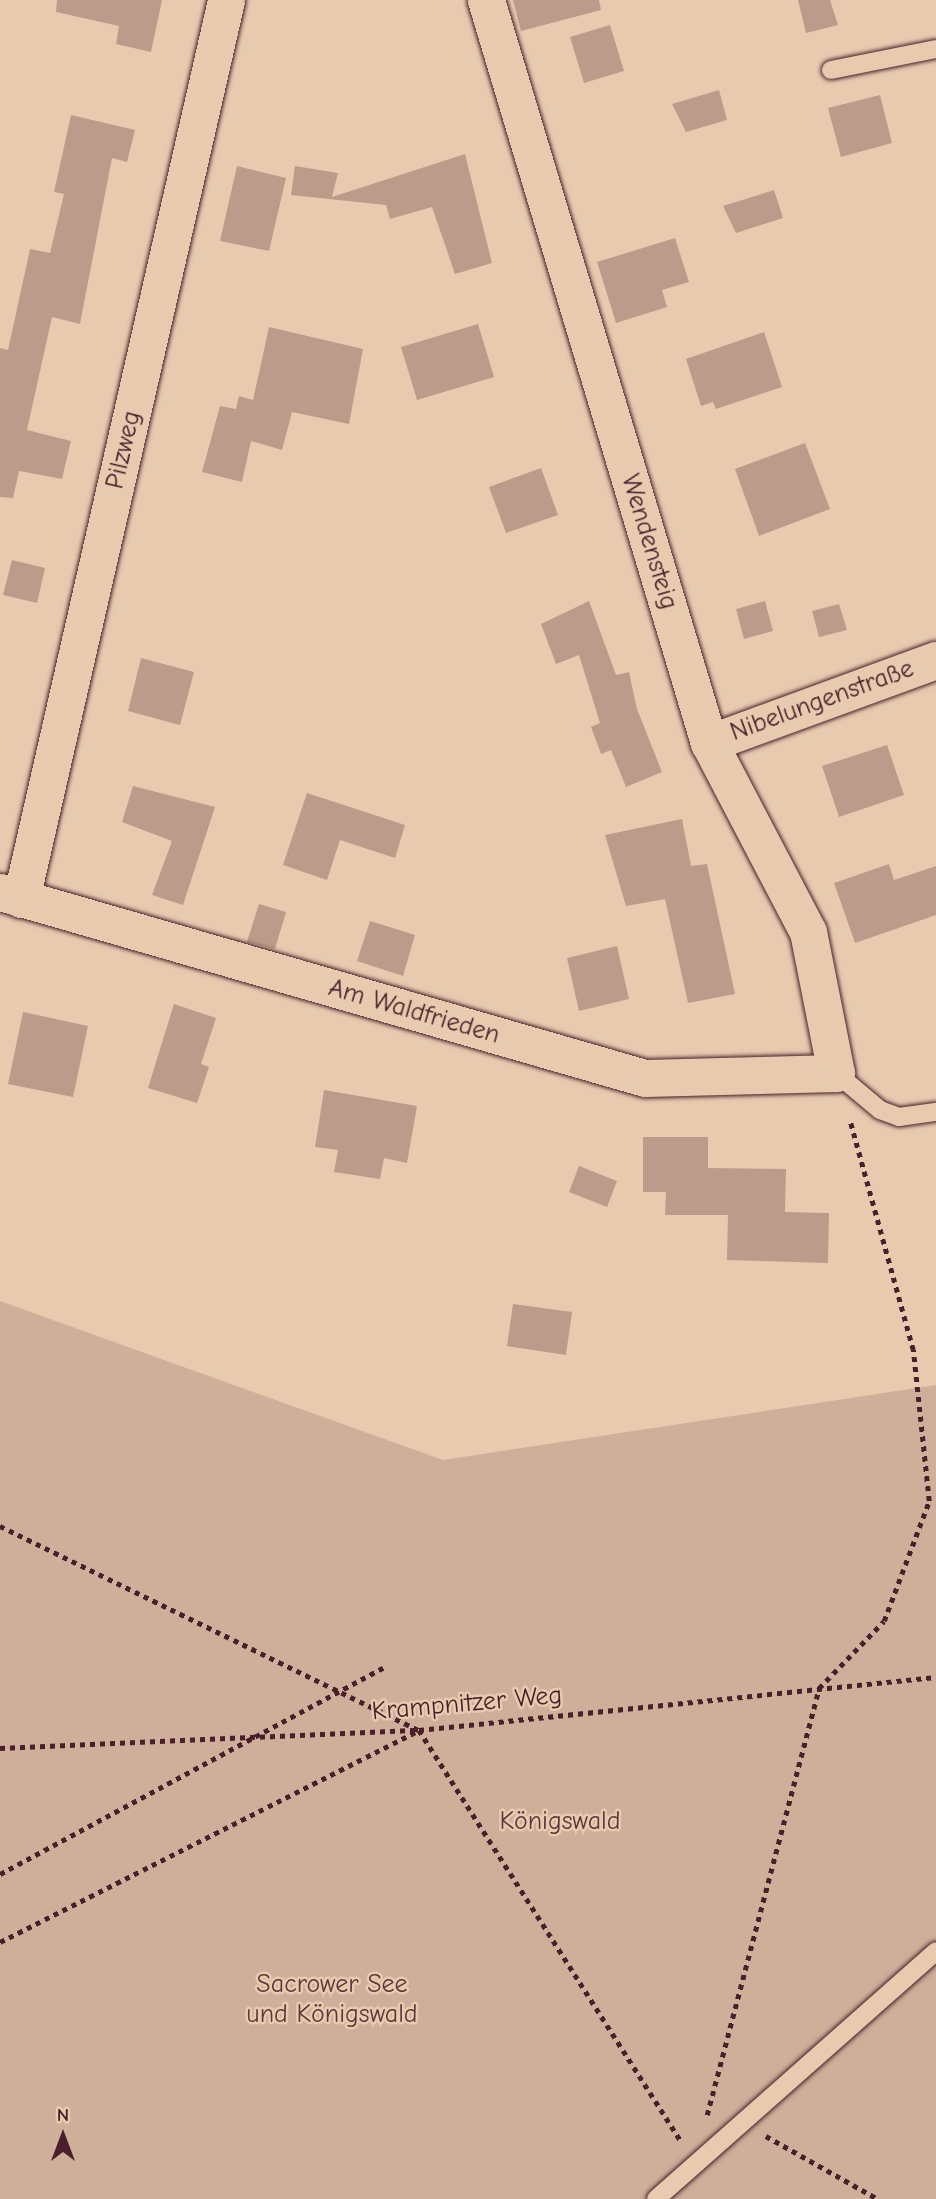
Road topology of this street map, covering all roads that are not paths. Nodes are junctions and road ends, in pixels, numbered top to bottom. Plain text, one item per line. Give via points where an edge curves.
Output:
1 (226, 0) edge
2 (486, 0) edge
3 (936, 49) edge
4 (831, 71) dead end
5 (936, 660) edge
6 (709, 743) junction
7 (11, 896) edge
8 (836, 1073) junction
9 (936, 1112) edge
10 (936, 1951) edge
11 (656, 2199) edge

1 - 7 street, Pilzweg
2 - 6 street, Wendensteig
3 - 4 lane
5 - 6 street, Nibelungenstraße
6 - 8 street, Wendensteig via 808,932
7 - 8 street, Am Waldfrieden via 645,1077
8 - 9 lane via 880,1110 900,1117
10 - 11 lane

